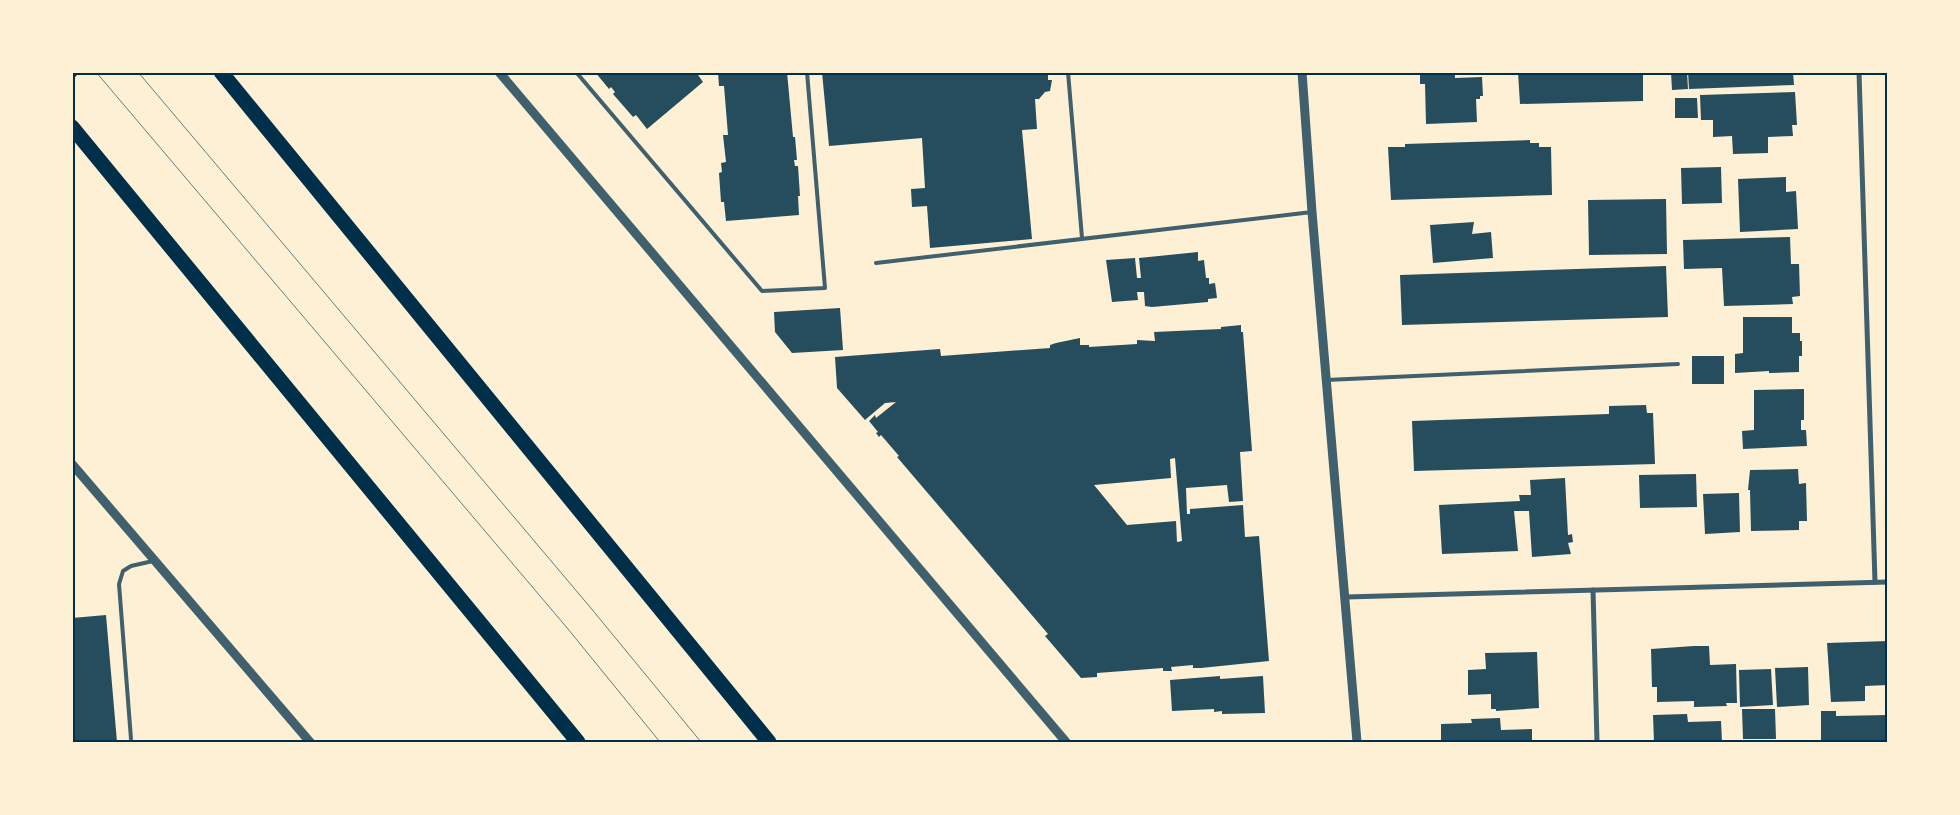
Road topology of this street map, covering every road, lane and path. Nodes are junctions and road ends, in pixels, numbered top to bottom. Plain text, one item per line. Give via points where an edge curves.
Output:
1 (221, 72) edge
2 (499, 72) edge
3 (576, 72) edge
4 (807, 72) edge
5 (1068, 72) edge
6 (1302, 72) edge
7 (1859, 72) edge
8 (72, 127) edge
9 (1312, 212) junction
10 (1082, 238) junction
11 (876, 263) dead end
12 (1678, 364) dead end
13 (1326, 380) junction
14 (72, 464) edge
15 (155, 561) junction
16 (1875, 582) junction
17 (1888, 582) edge
18 (1593, 590) junction
19 (1346, 597) junction
20 (131, 739) dead end
21 (310, 742) edge
22 (578, 742) edge
23 (769, 742) edge
24 (1066, 742) edge
25 (1357, 742) edge
26 (1597, 742) edge

1 - 23 highway
2 - 24 street
3 - 4 lane via 762,291 825,288
5 - 10 lane
6 - 9 street
7 - 16 street
8 - 22 highway
9 - 10 lane
9 - 13 street
10 - 11 lane
12 - 13 lane
13 - 19 street
14 - 15 street
15 - 20 lane via 123,571 119,584
15 - 21 street
16 - 17 street
16 - 18 street
18 - 19 street
18 - 26 street
19 - 25 street

